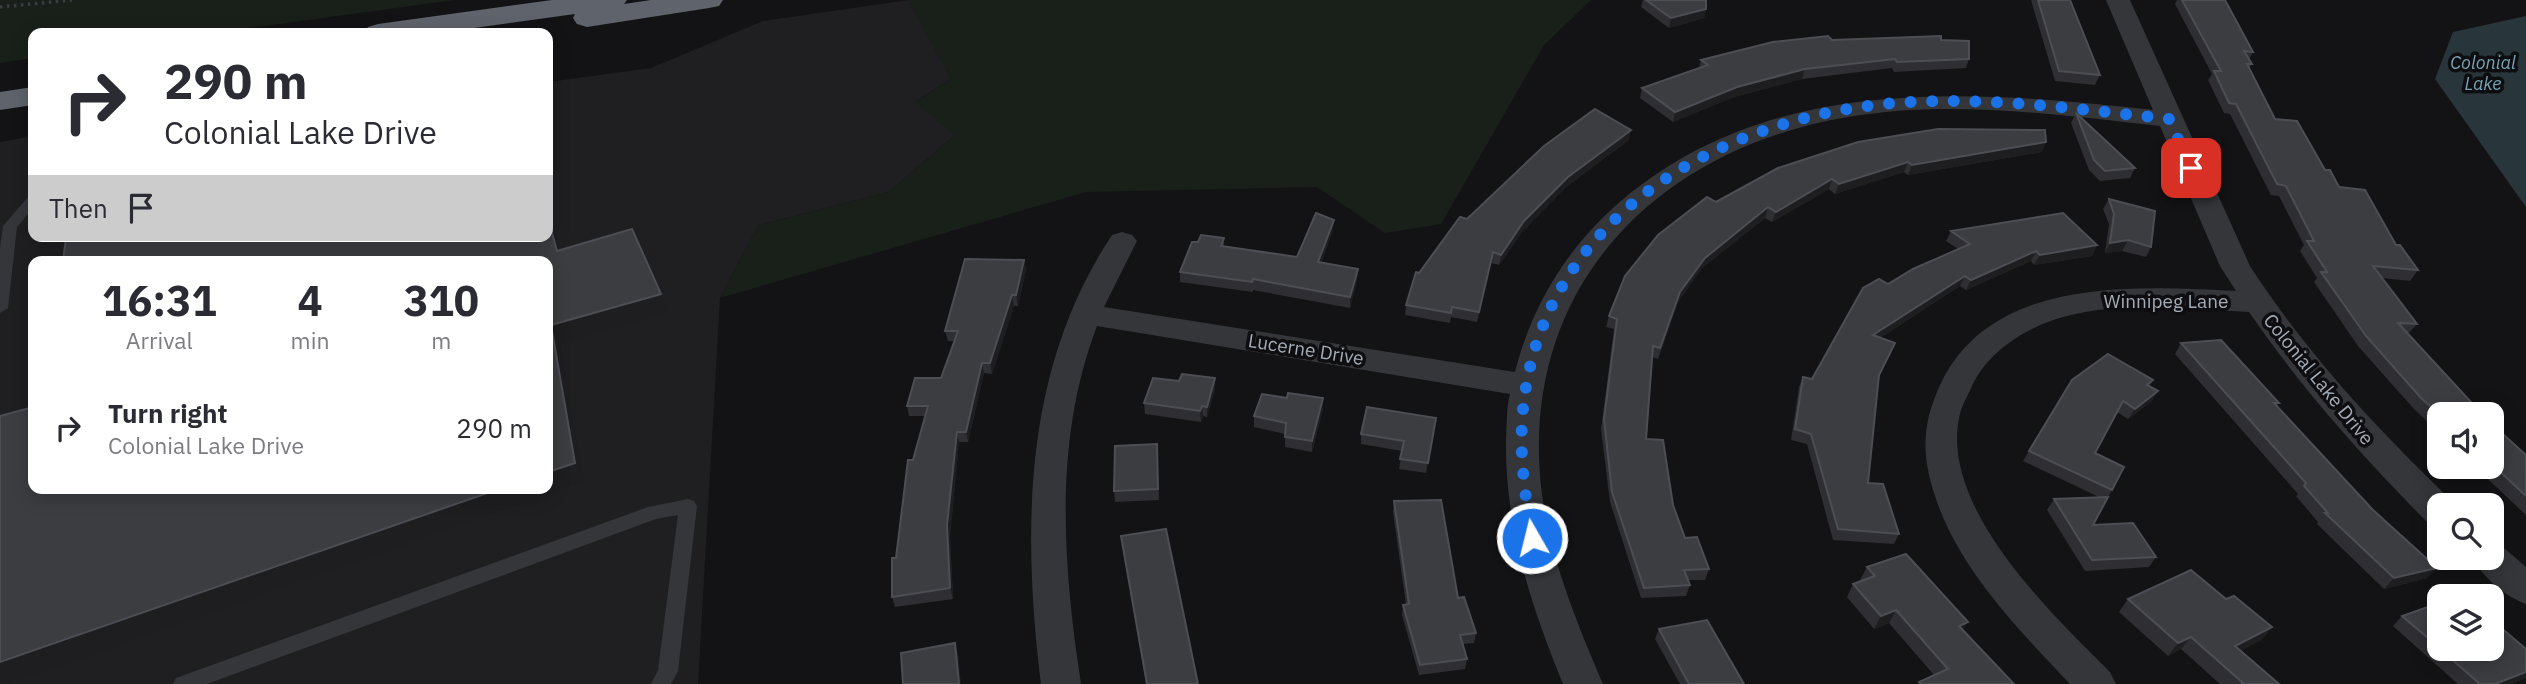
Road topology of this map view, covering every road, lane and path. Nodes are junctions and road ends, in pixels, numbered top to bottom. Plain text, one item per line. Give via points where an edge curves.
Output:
1 (72, 0) edge
2 (613, 0) edge
3 (709, 0) edge
4 (2118, 0) edge
5 (0, 7) edge
6 (414, 28) edge
7 (516, 28) edge
8 (28, 82) edge
9 (0, 85) edge
10 (28, 97) edge
11 (0, 101) edge
12 (2169, 119) junction
13 (28, 206) edge
14 (1122, 241) dead end
15 (2257, 302) junction
16 (0, 308) edge
17 (1085, 314) junction
18 (1527, 384) junction
19 (2427, 499) edge
20 (2504, 570) edge
21 (2526, 589) edge
22 (183, 684) edge
23 (661, 684) edge
24 (1060, 684) edge
25 (1583, 684) edge
26 (2096, 684) edge

1 - 5 path
2 - 6 highway
3 - 7 highway
4 - 12 street, Colonial Lake Drive
8 - 9 highway
10 - 11 highway
12 - 15 street, Colonial Lake Drive via 2235,266
12 - 18 street via 1998,102 1894,103 1807,117 1720,148 1641,194 1580,258 1547,318
13 - 16 lane via 10,226
14 - 17 street
15 - 19 street, Colonial Lake Drive via 2319,386
15 - 26 street, Winnipeg Lane via 2148,298 2064,307 1999,334 1974,355 1956,380 1946,406 1942,439 1946,472 1959,512 1981,554 2013,598
17 - 18 street, Lucerne Drive
17 - 24 street via 1059,396 1048,464 1048,603
18 - 25 street via 1522,474 1532,538 1551,608
20 - 21 street
22 - 23 lane via 642,516 688,506 668,671

